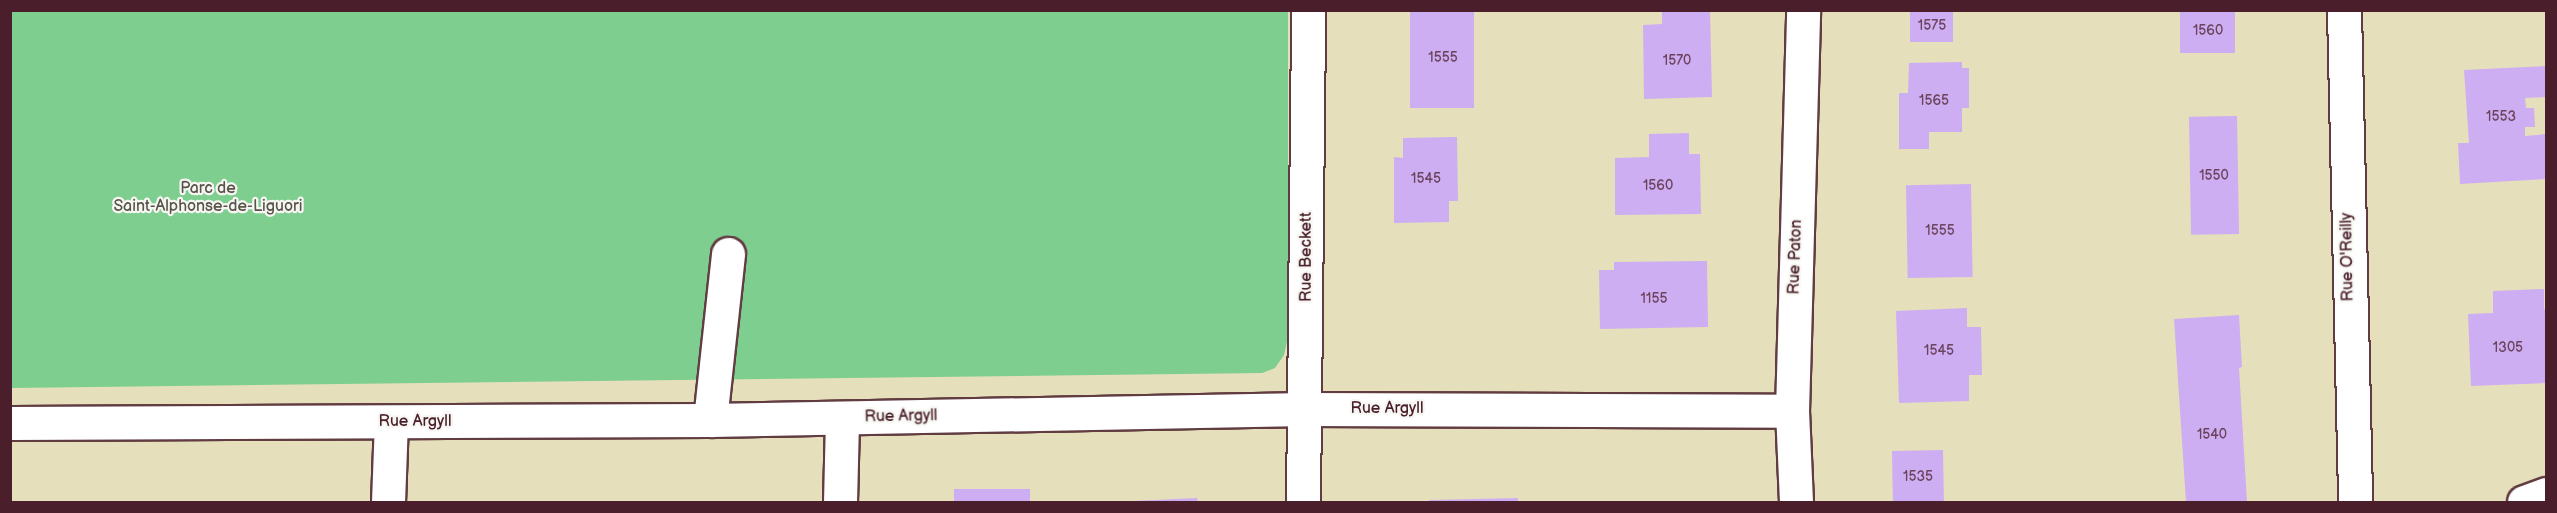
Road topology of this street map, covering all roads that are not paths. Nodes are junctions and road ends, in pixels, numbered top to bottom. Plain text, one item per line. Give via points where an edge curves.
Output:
1 (1308, 10) edge
2 (1803, 10) edge
3 (2344, 10) edge
4 (728, 254) dead end
5 (1306, 409) junction
6 (1792, 411) junction
7 (842, 418) junction
8 (710, 420) junction
9 (391, 422) junction
10 (10, 423) edge
11 (2547, 494) edge
12 (388, 502) edge
13 (840, 502) edge
14 (1303, 502) edge
15 (1796, 502) edge
16 (2355, 502) edge
17 (2524, 502) edge

1 - 5 street, Rue Beckett
2 - 6 street, Rue Paton
3 - 16 street, Rue O'Reilly
4 - 8 street
5 - 6 street, Rue Argyll
5 - 7 street, Rue Argyll
5 - 14 street, Rue Beckett
6 - 15 street, Rue Paton
7 - 8 street, Rue Argyll
7 - 13 street
8 - 9 street, Rue Argyll
9 - 10 street, Rue Argyll
9 - 12 street
11 - 17 street

